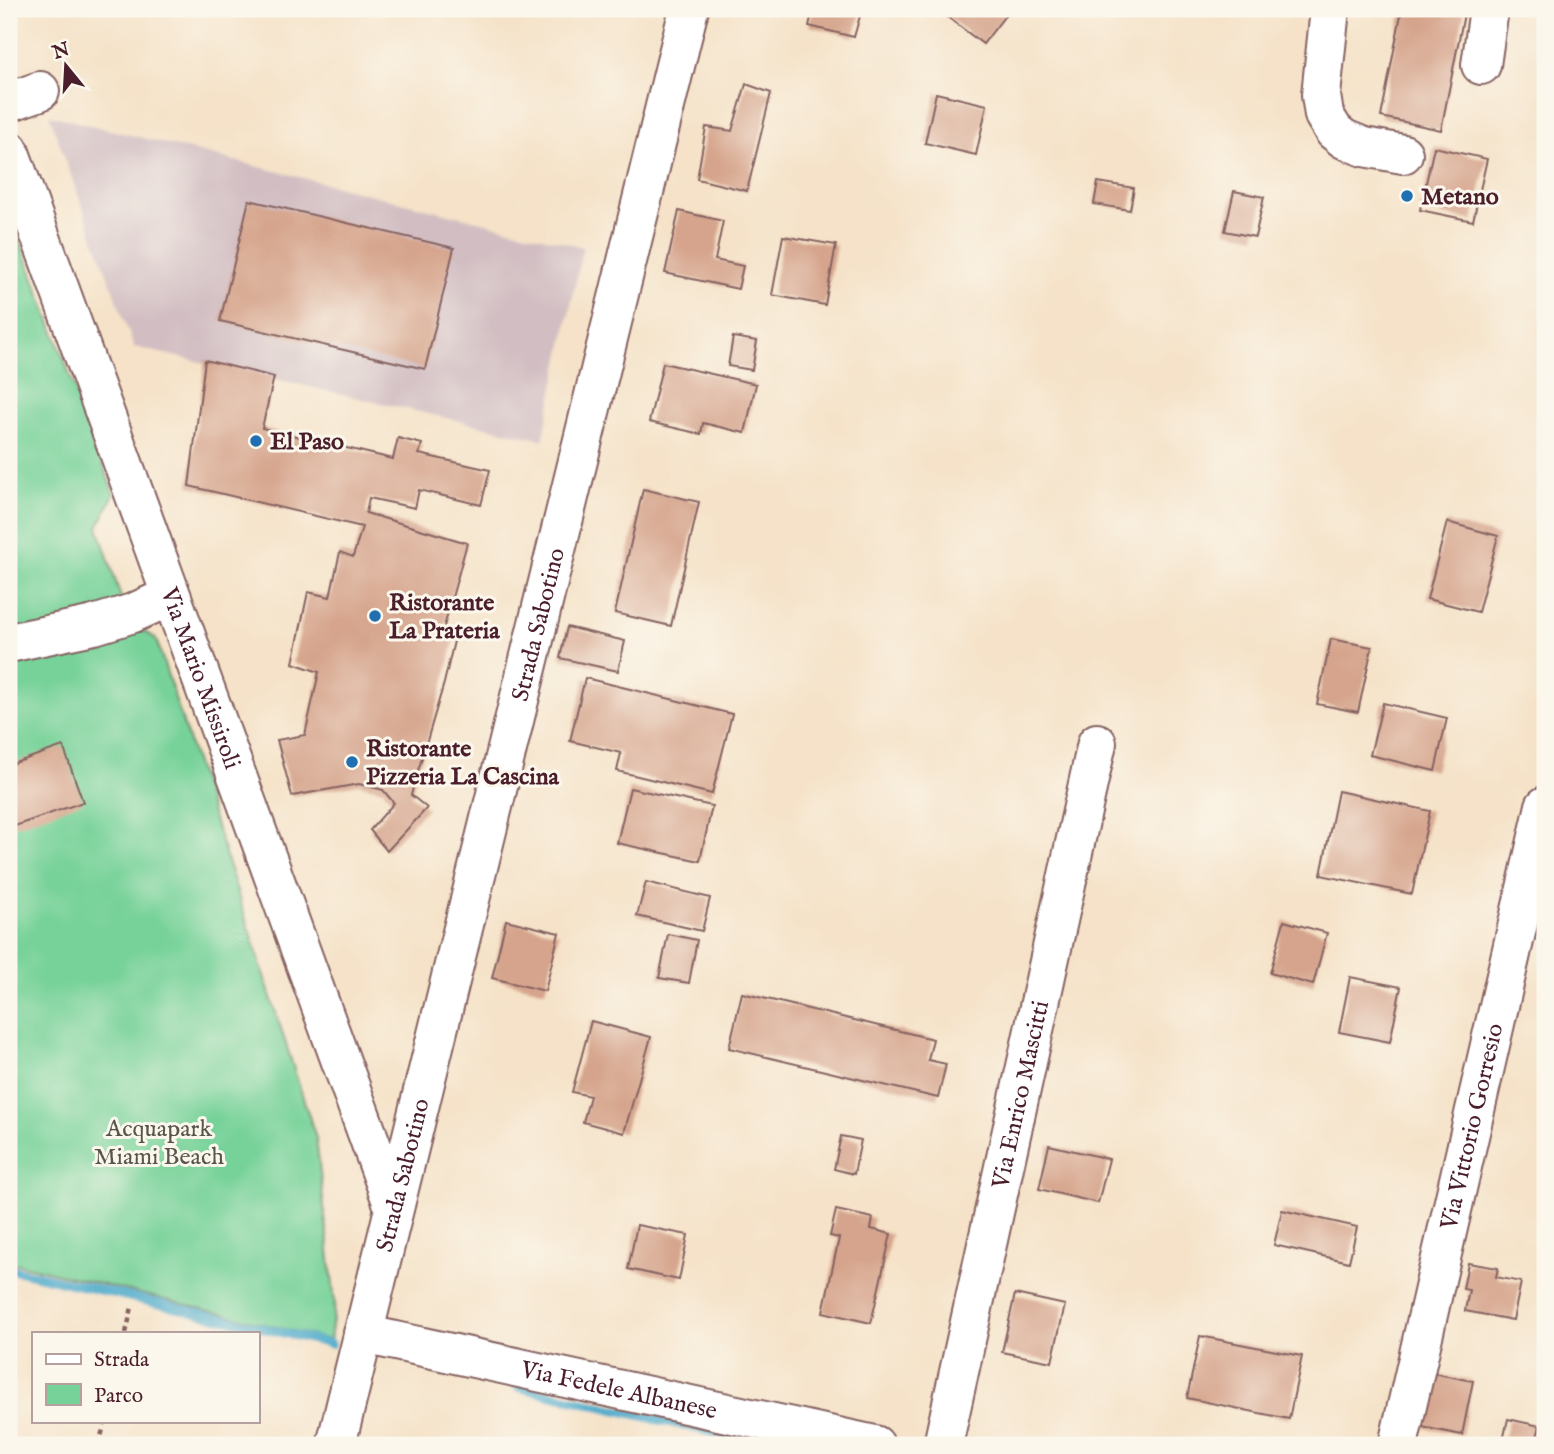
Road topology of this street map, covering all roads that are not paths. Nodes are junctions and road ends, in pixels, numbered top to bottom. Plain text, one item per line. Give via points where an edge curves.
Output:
1 (689, 9) edge
2 (1330, 9) edge
3 (1489, 9) edge
4 (1481, 65) dead end
5 (9, 150) edge
6 (1403, 154) dead end
7 (171, 596) junction
8 (9, 643) edge
9 (1097, 743) dead end
10 (1545, 806) edge
11 (394, 1207) junction
12 (363, 1334) junction
13 (336, 1445) edge
14 (875, 1445) edge
15 (943, 1445) edge
16 (1398, 1445) edge

1 - 11 street, Strada Sabotino
2 - 6 street via 1321,95 1324,116 1334,131 1352,143
3 - 4 street
5 - 7 street, Via Mario Missiroli
7 - 8 street via 94,625
7 - 11 street, Via Mario Missiroli
9 - 15 street, Via Enrico Mascitti
10 - 16 street, Via Vittorio Gorresio
11 - 12 street, Strada Sabotino
12 - 13 street, Strada Sabotino
12 - 14 street, Via Fedele Albanese

